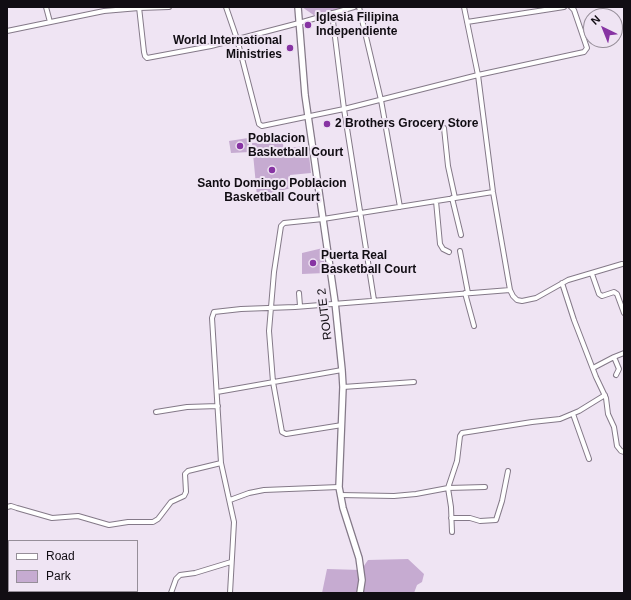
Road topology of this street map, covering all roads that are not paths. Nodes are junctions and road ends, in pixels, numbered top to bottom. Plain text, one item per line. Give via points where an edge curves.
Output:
1 (46, 7) edge
2 (139, 7) edge
3 (169, 7) edge
4 (226, 7) edge
5 (298, 7) edge
6 (354, 7) edge
7 (359, 7) edge
8 (464, 7) edge
9 (564, 7) edge
10 (571, 7) edge
11 (332, 13) junction
12 (50, 22) junction
13 (467, 22) junction
14 (300, 23) junction
15 (7, 31) edge
16 (237, 39) junction
17 (478, 75) junction
18 (381, 100) junction
19 (344, 109) junction
20 (308, 116) junction
21 (444, 128) dead end
22 (493, 192) junction
23 (454, 198) junction
24 (436, 201) junction
25 (400, 207) junction
26 (362, 213) junction
27 (323, 219) junction
28 (461, 235) dead end
29 (460, 251) dead end
30 (449, 252) dead end
31 (622, 264) dead end
32 (592, 274) junction
33 (562, 283) junction
34 (510, 290) junction
35 (298, 293) dead end
36 (466, 293) junction
37 (374, 300) junction
38 (335, 302) junction
39 (300, 306) junction
40 (271, 308) junction
41 (624, 313) edge
42 (474, 326) dead end
43 (624, 353) edge
44 (614, 357) junction
45 (593, 368) junction
46 (342, 370) junction
47 (616, 375) dead end
48 (273, 382) junction
49 (414, 382) dead end
50 (343, 387) junction
51 (217, 392) junction
52 (605, 395) junction
53 (218, 406) junction
54 (156, 412) dead end
55 (573, 414) junction
56 (342, 425) junction
57 (624, 452) edge
58 (588, 459) dead end
59 (221, 463) junction
60 (508, 471) dead end
61 (339, 487) junction
62 (485, 487) dead end
63 (448, 488) junction
64 (340, 495) junction
65 (230, 500) junction
66 (7, 508) edge
67 (452, 518) junction
68 (452, 532) dead end
69 (231, 562) junction
70 (170, 593) edge
71 (230, 593) edge
72 (360, 593) edge

1 - 12 street
2 - 3 street
2 - 12 street
2 - 16 street via 144,52 147,58
4 - 16 street
5 - 14 highway, ROUTE 2
6 - 11 street
7 - 18 street
8 - 13 street
9 - 13 street
10 - 17 street via 579,25 585,51
11 - 14 street
11 - 19 street
12 - 15 street
13 - 17 street
14 - 16 street
14 - 20 highway, ROUTE 2 via 301,62
16 - 20 street via 260,125
17 - 18 street
17 - 22 street
18 - 19 street
18 - 25 street
19 - 20 street
19 - 26 street
20 - 27 highway, ROUTE 2
21 - 23 street
22 - 23 street
22 - 34 street
23 - 24 street
23 - 28 street
24 - 25 street
24 - 30 street via 440,244
25 - 26 street
26 - 27 street
26 - 37 street
27 - 38 highway, ROUTE 2
27 - 40 street via 284,223 281,226
29 - 36 street
31 - 32 street
32 - 33 street
32 - 41 street via 599,294 617,294
33 - 34 street via 541,296 522,301 515,298
33 - 45 street
34 - 36 street
35 - 39 street
36 - 37 street
36 - 42 street
37 - 38 street
38 - 39 street
38 - 46 highway, ROUTE 2
39 - 40 street
40 - 48 street
40 - 51 street via 213,314
43 - 44 street
44 - 45 street
44 - 47 street via 619,369
45 - 52 street
46 - 48 street
46 - 50 highway, ROUTE 2
48 - 51 street
48 - 56 street via 283,433
49 - 50 street
50 - 56 highway, ROUTE 2
51 - 53 street
52 - 55 street
52 - 57 street via 608,414 614,427 615,442
53 - 54 street
53 - 59 street
55 - 58 street
55 - 63 street via 560,419 462,433 457,461
56 - 61 highway, ROUTE 2
59 - 65 street
59 - 66 street via 188,470 185,474 184,496 171,502 153,522 109,525 78,516 52,518 11,506
60 - 67 street via 496,520
61 - 64 highway, ROUTE 2
61 - 65 street via 264,490
62 - 63 street
63 - 64 street via 394,496
63 - 67 street
64 - 72 highway, ROUTE 2 via 359,558 362,580
65 - 69 street via 234,522
67 - 68 street
69 - 70 street via 180,576
69 - 71 street

